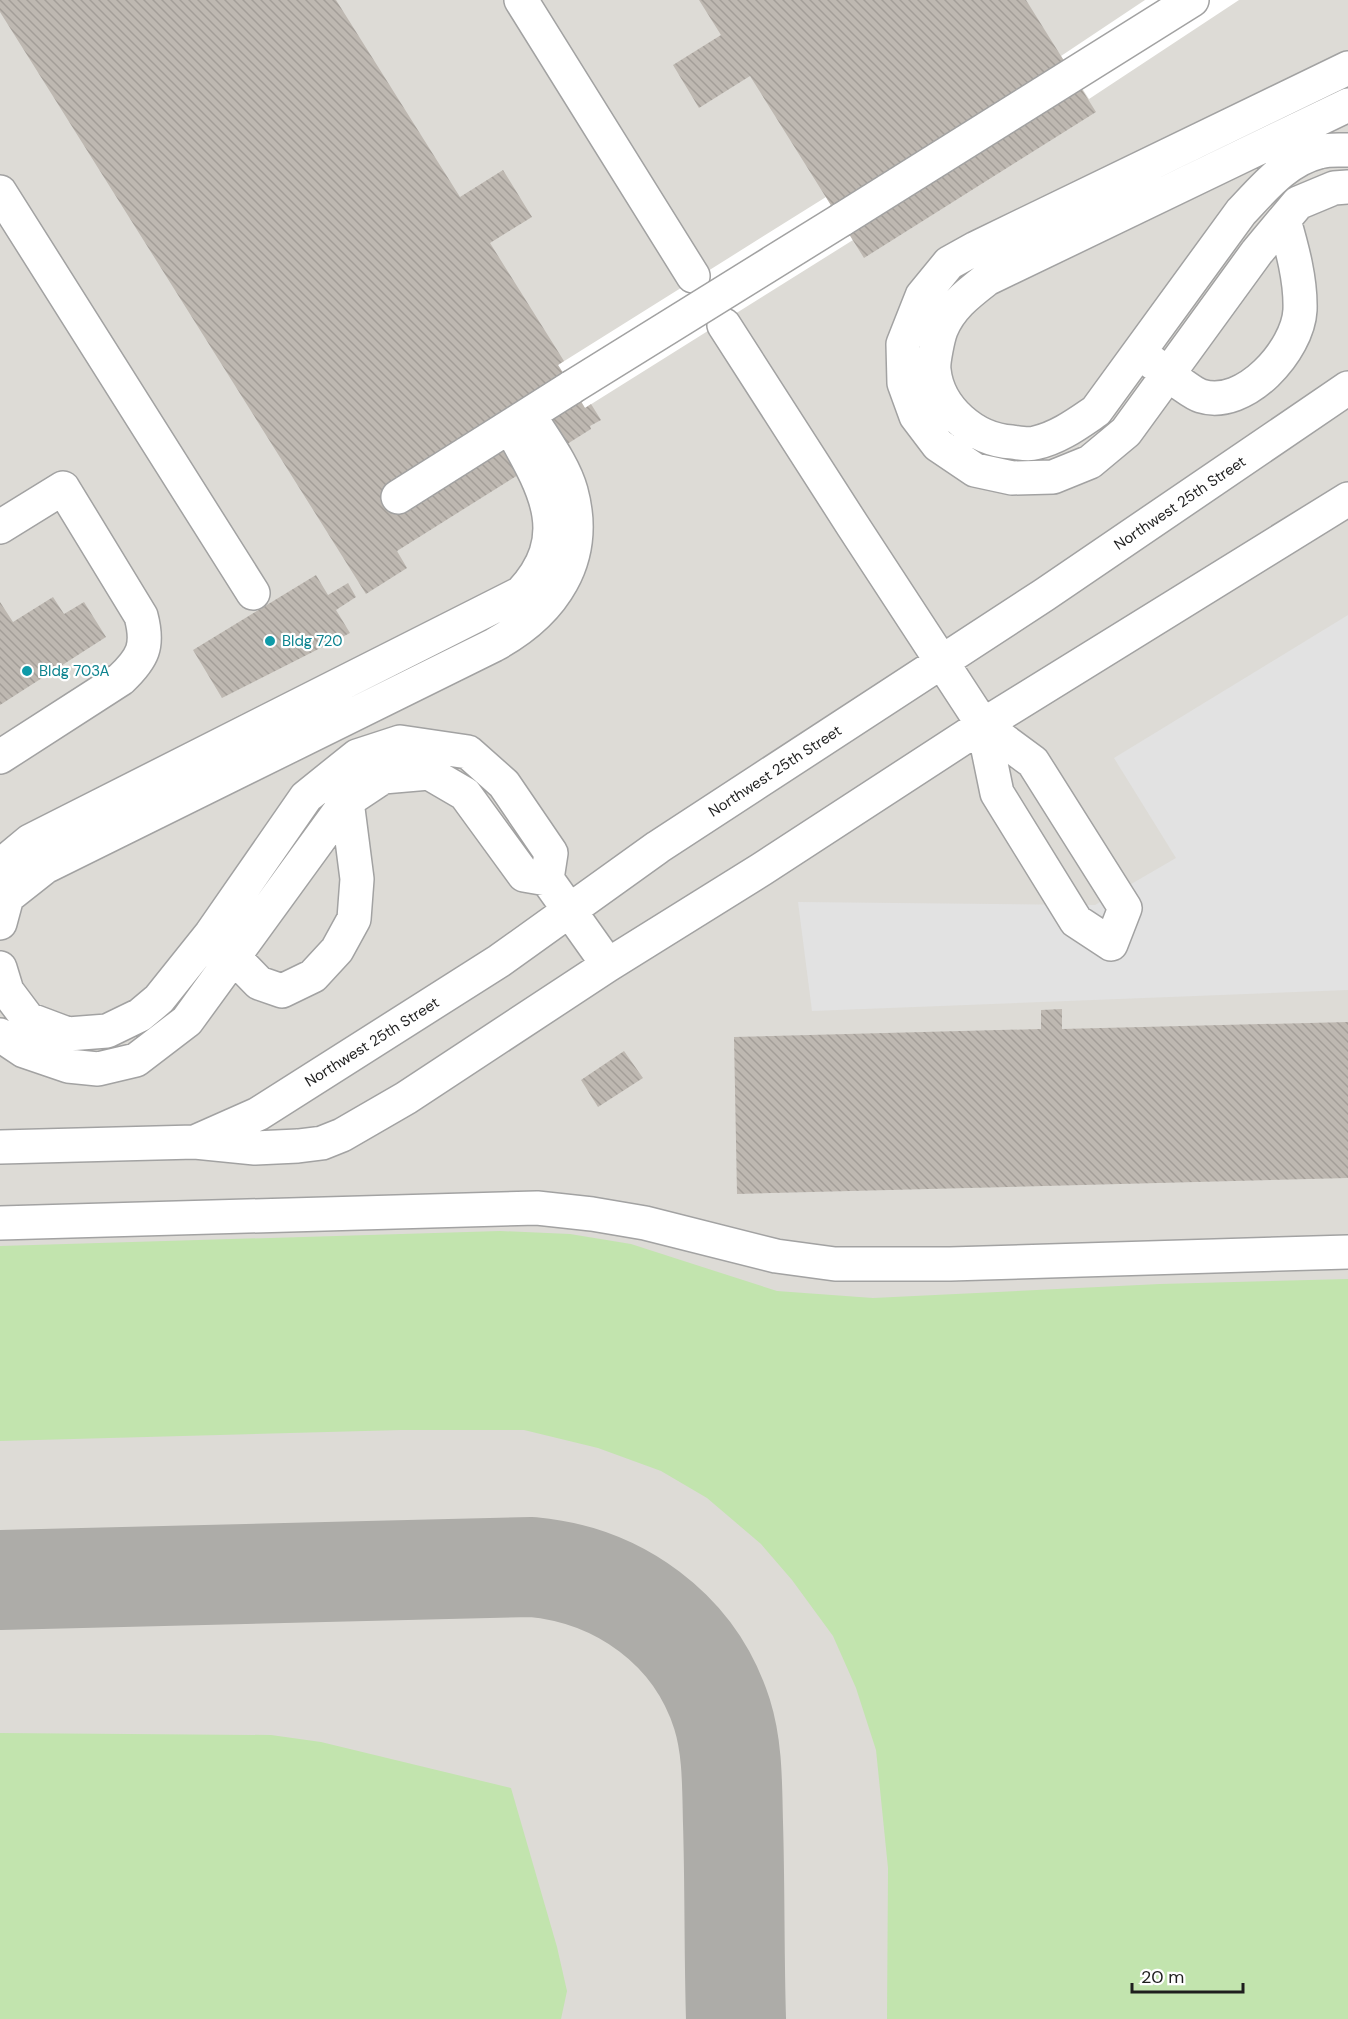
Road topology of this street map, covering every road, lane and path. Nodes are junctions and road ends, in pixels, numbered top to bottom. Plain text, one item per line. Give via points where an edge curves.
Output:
1 (521, 0) edge
2 (1192, 0) edge
3 (1348, 68) edge
4 (1348, 105) edge
5 (1348, 150) edge
6 (1348, 187) edge
7 (0, 192) edge
8 (1284, 220) junction
9 (693, 276) dead end
10 (724, 325) dead end
11 (1139, 352) junction
12 (1169, 374) junction
13 (1348, 388) edge
14 (519, 421) junction
15 (542, 460) junction
16 (398, 497) dead end
17 (1348, 499) edge
18 (0, 527) edge
19 (253, 593) dead end
20 (943, 662) junction
21 (983, 725) junction
22 (0, 757) edge
23 (347, 801) junction
24 (0, 866) edge
25 (547, 879) junction
26 (568, 910) junction
27 (0, 923) edge
28 (211, 934) junction
29 (234, 958) junction
30 (608, 965) junction
31 (0, 968) edge
32 (0, 1035) edge
33 (195, 1142) junction
34 (0, 1147) edge
35 (0, 1223) edge
36 (1348, 1252) edge

1 - 9 street
2 - 14 street, bridge
3 - 12 street via 949,263 922,296 903,344 904,383 916,416 938,446 975,470 1012,478 1053,477 1090,462 1126,432
4 - 11 street via 987,279 962,298 942,329 934,368 938,387 952,411 971,429 997,441 1033,444 1063,433 1096,411
5 - 11 street via 1320,152 1294,162 1269,182 1241,213
6 - 8 street via 1334,188 1298,202
7 - 19 street
8 - 12 street
8 - 12 street via 1298,281 1300,311 1292,338 1267,374 1248,389 1224,399 1200,396
10 - 20 street
11 - 12 street
13 - 20 street, Northwest 25th Street
14 - 15 street
14 - 16 street
15 - 24 street via 550,532 546,558 520,593 30,841
15 - 27 street via 571,490 576,531 574,553 560,586 525,626 494,645 45,867 8,897
17 - 21 street, Northwest 25th Street
18 - 22 street via 63,488 141,616 146,633 140,657 121,679
20 - 21 street
20 - 26 street, Northwest 25th Street
21 - 21 street via 997,792 1076,921 1111,944 1125,908 1033,762
21 - 30 street, Northwest 25th Street
23 - 25 street via 383,777 429,773 465,794 524,875
23 - 29 street
23 - 29 street via 357,879 354,919 338,950 313,976 282,991 259,983
25 - 26 street
25 - 28 street via 551,853 504,784 468,752 400,742 357,756 306,797
26 - 30 street
26 - 33 street, Northwest 25th Street via 499,961 258,1114
28 - 29 street
28 - 31 street via 159,999 140,1015 106,1031 68,1035 28,1019 7,991
29 - 32 street via 187,1021 136,1060 98,1069 68,1066 24,1052
30 - 33 street, Northwest 25th Street via 406,1098 322,1143 255,1148
33 - 34 street, Northwest 25th Street
35 - 36 street via 537,1209 645,1223 776,1256 835,1264 922,1265

